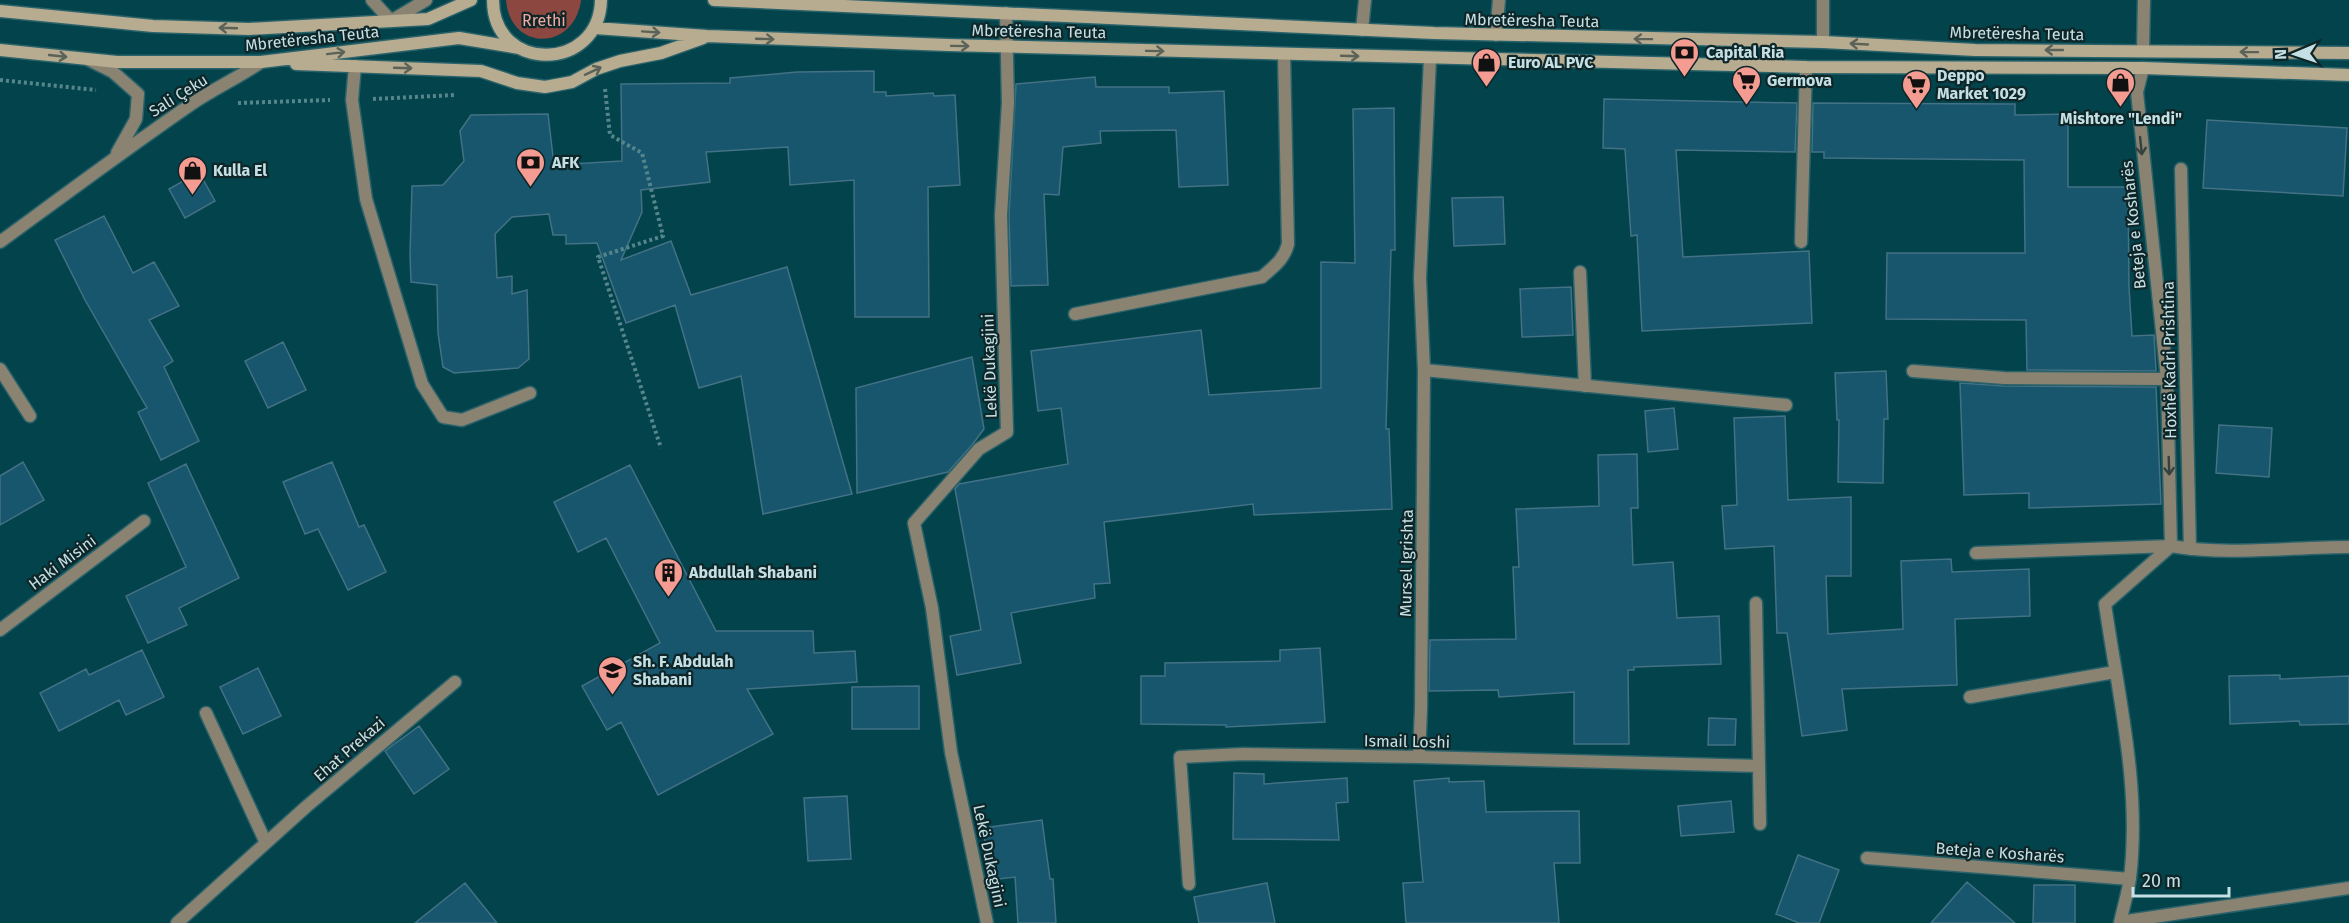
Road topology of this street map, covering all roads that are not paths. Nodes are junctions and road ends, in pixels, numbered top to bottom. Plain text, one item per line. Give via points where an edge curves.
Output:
1 (372, 0) edge
2 (426, 0) edge
3 (471, 0) edge
4 (493, 0) edge
5 (601, 0) edge
6 (714, 0) edge
7 (1365, 0) edge
8 (1498, 0) edge
9 (1823, 0) edge
10 (2144, 0) edge
11 (0, 11) edge
12 (1006, 13) junction
13 (392, 21) junction
14 (595, 28) junction
15 (1362, 30) junction
16 (1496, 35) junction
17 (707, 36) junction
18 (1823, 42) junction
19 (1007, 47) junction
20 (519, 48) junction
21 (0, 50) edge
22 (2143, 51) junction
23 (2349, 53) edge
24 (1284, 54) junction
25 (1430, 58) junction
26 (87, 59) junction
27 (261, 62) junction
28 (355, 66) junction
29 (1806, 67) junction
30 (2143, 68) junction
31 (2349, 75) edge
32 (115, 156) junction
33 (2181, 169) dead end
34 (0, 242) edge
35 (1801, 242) dead end
36 (1580, 272) dead end
37 (1075, 314) dead end
38 (0, 369) edge
39 (1424, 370) junction
40 (1913, 371) dead end
41 (2167, 379) junction
42 (1585, 386) junction
43 (530, 393) dead end
44 (1786, 405) dead end
45 (30, 416) dead end
46 (144, 521) dead end
47 (2171, 546) junction
48 (2349, 547) edge
49 (2190, 549) junction
50 (1976, 553) dead end
51 (1756, 603) dead end
52 (0, 630) edge
53 (2115, 672) junction
54 (455, 682) dead end
55 (1970, 697) dead end
56 (206, 713) dead end
57 (1419, 757) junction
58 (1760, 766) junction
59 (1760, 824) dead end
60 (266, 843) junction
61 (1867, 858) dead end
62 (2130, 879) junction
63 (1189, 884) dead end
64 (2349, 888) edge
65 (177, 923) edge
66 (987, 923) edge
67 (2120, 923) edge

1 - 13 street
2 - 13 street, Mbretëresha Teuta
3 - 13 main road, Mbretëresha Teuta via 428,19
4 - 20 main road via 498,24
5 - 14 main road
6 - 12 main road, Mbretëresha Teuta
7 - 15 street
8 - 16 street
9 - 18 street
10 - 22 street
13 -> 11 main road, Mbretëresha Teuta via 249,29 153,26
12 - 15 main road, Mbretëresha Teuta
12 - 19 street, Lekë Dukagjini
14 -> 17 main road, Mbretëresha Teuta
14 - 20 main road, Mbretëresha Teuta via 584,42 553,56 535,55
15 - 16 main road, Mbretëresha Teuta
18 -> 16 main road, Mbretëresha Teuta
17 -> 19 main road, Mbretëresha Teuta
28 -> 17 main road via 481,71 545,87 572,82 596,69 661,53
22 -> 18 main road, Mbretëresha Teuta via 1975,50
19 -> 24 main road, Mbretëresha Teuta
19 - 66 street, Lekë Dukagjini via 1001,215 1007,432 979,449 914,523 932,608 951,752
27 -> 20 main road, Mbretëresha Teuta via 459,38
21 -> 26 main road, Mbretëresha Teuta
23 -> 22 main road, Mbretëresha Teuta
24 -> 25 main road, Mbretëresha Teuta
24 - 37 street via 1288,244 1279,262 1262,277
25 - 29 main road, Mbretëresha Teuta
25 - 39 street, Mursel Igrishta via 1420,278
26 - 27 main road, Mbretëresha Teuta
26 - 32 street, Sali Çeku via 113,72 138,94 136,119
27 - 28 main road
27 - 32 street, Sali Çeku
28 - 43 street, Mbretëresha Teuta via 352,100 366,199 422,384 443,417 462,420
29 - 30 main road, Mbretëresha Teuta
29 - 35 street
30 - 31 main road, Mbretëresha Teuta
30 -> 41 street, Beteja e Kosharës via 2137,92 2139,126
32 - 34 street, Sali Çeku
33 - 49 street, Hoxhë Kadri Prishtina
36 - 42 street
38 - 45 street
39 - 42 street
39 - 57 street, Mursel Igrishta
40 - 41 street via 2004,378
41 -> 47 street, Beteja e Kosharës
42 - 44 street
46 - 52 street, Haki Misini
47 - 49 street
47 - 50 street
47 - 53 street via 2105,604
48 - 49 street
51 - 58 street
53 - 55 street
53 - 62 street via 2131,766
54 - 60 street, Ehat Prekazi
56 - 60 street
57 - 58 street, Ismail Loshi
57 - 63 street, Ismail Loshi via 1180,757
58 - 59 street
60 - 65 street, Ehat Prekazi
61 - 62 street, Beteja e Kosharës
62 - 67 street
64 - 67 street

